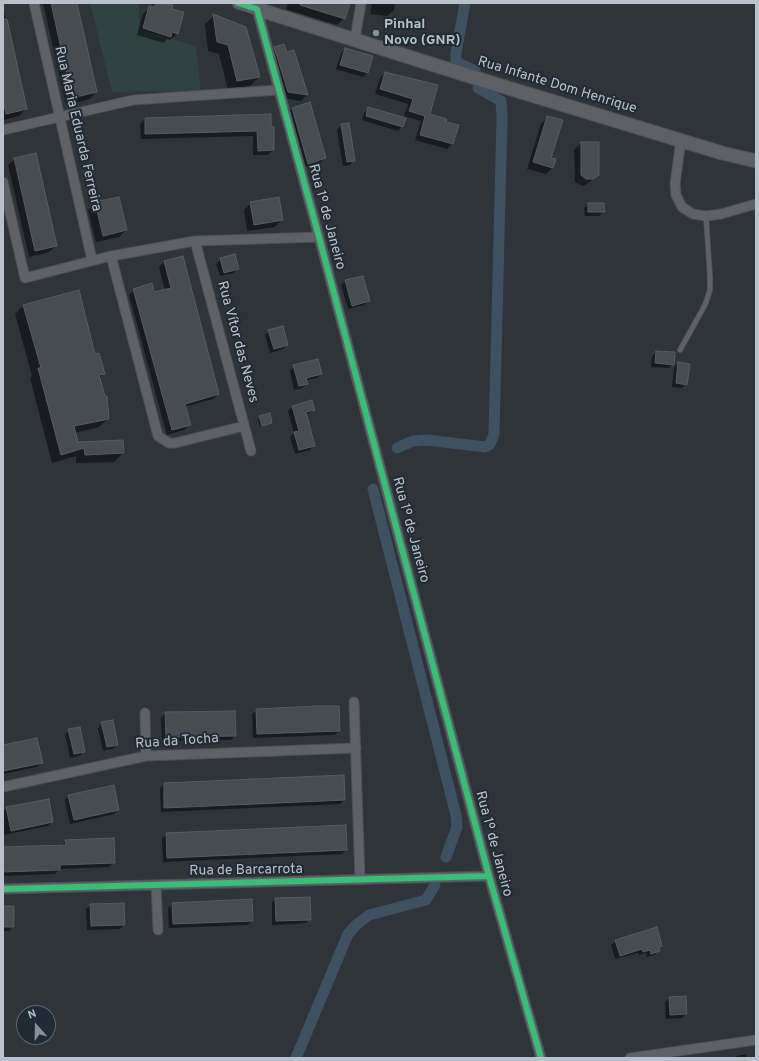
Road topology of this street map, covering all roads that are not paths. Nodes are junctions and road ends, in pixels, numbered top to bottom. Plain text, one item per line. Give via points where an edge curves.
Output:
1 (34, 3) edge
2 (238, 3) edge
3 (362, 3) edge
4 (256, 6) edge
5 (355, 40) junction
6 (278, 90) junction
7 (60, 116) junction
8 (3, 130) edge
9 (681, 139) junction
10 (756, 161) edge
11 (3, 182) edge
12 (756, 204) edge
13 (706, 216) junction
14 (320, 237) junction
15 (195, 241) junction
16 (111, 256) junction
17 (92, 260) junction
18 (680, 350) dead end
19 (244, 426) junction
20 (251, 451) dead end
21 (354, 702) dead end
22 (145, 712) dead end
23 (356, 748) junction
24 (146, 756) junction
25 (3, 787) edge
26 (489, 876) junction
27 (360, 880) junction
28 (156, 885) junction
29 (3, 889) edge
30 (158, 930) dead end
31 (756, 1040) edge
32 (541, 1058) edge
33 (630, 1058) edge

1 - 7 street, Rua Maria Eduarda Ferreira
2 - 4 street, Rua Infante Dom Henrique
3 - 5 street
4 - 5 main road, Rua Infante Dom Henrique
4 - 6 street, Rua 1º de Janeiro
5 - 9 main road, Rua Infante Dom Henrique
6 - 7 street via 133,100
6 - 14 street, Rua 1º de Janeiro
7 - 8 street
7 - 17 street, Rua Maria Eduarda Ferreira
9 - 10 main road, Rua Infante Dom Henrique
9 - 13 street via 676,195 682,207 693,214
11 - 17 street via 25,278
12 - 13 street
13 - 18 lane via 710,290 706,305
14 - 15 street
14 - 26 street, Rua 1º de Janeiro
15 - 16 street
15 - 19 street, Rua Vítor das Neves
16 - 17 street
16 - 19 street via 158,436 169,443 175,443
19 - 20 street, Rua Vítor das Neves
21 - 23 street
22 - 24 street
23 - 24 street, Rua da Tocha
23 - 27 street
24 - 25 street, Rua da Tocha
26 - 27 street, Rua de Barcarrota
26 - 32 street, Rua 1º de Janeiro
27 - 28 street, Rua de Barcarrota
28 - 29 street, Rua de Barcarrota
28 - 30 street
31 - 33 street

